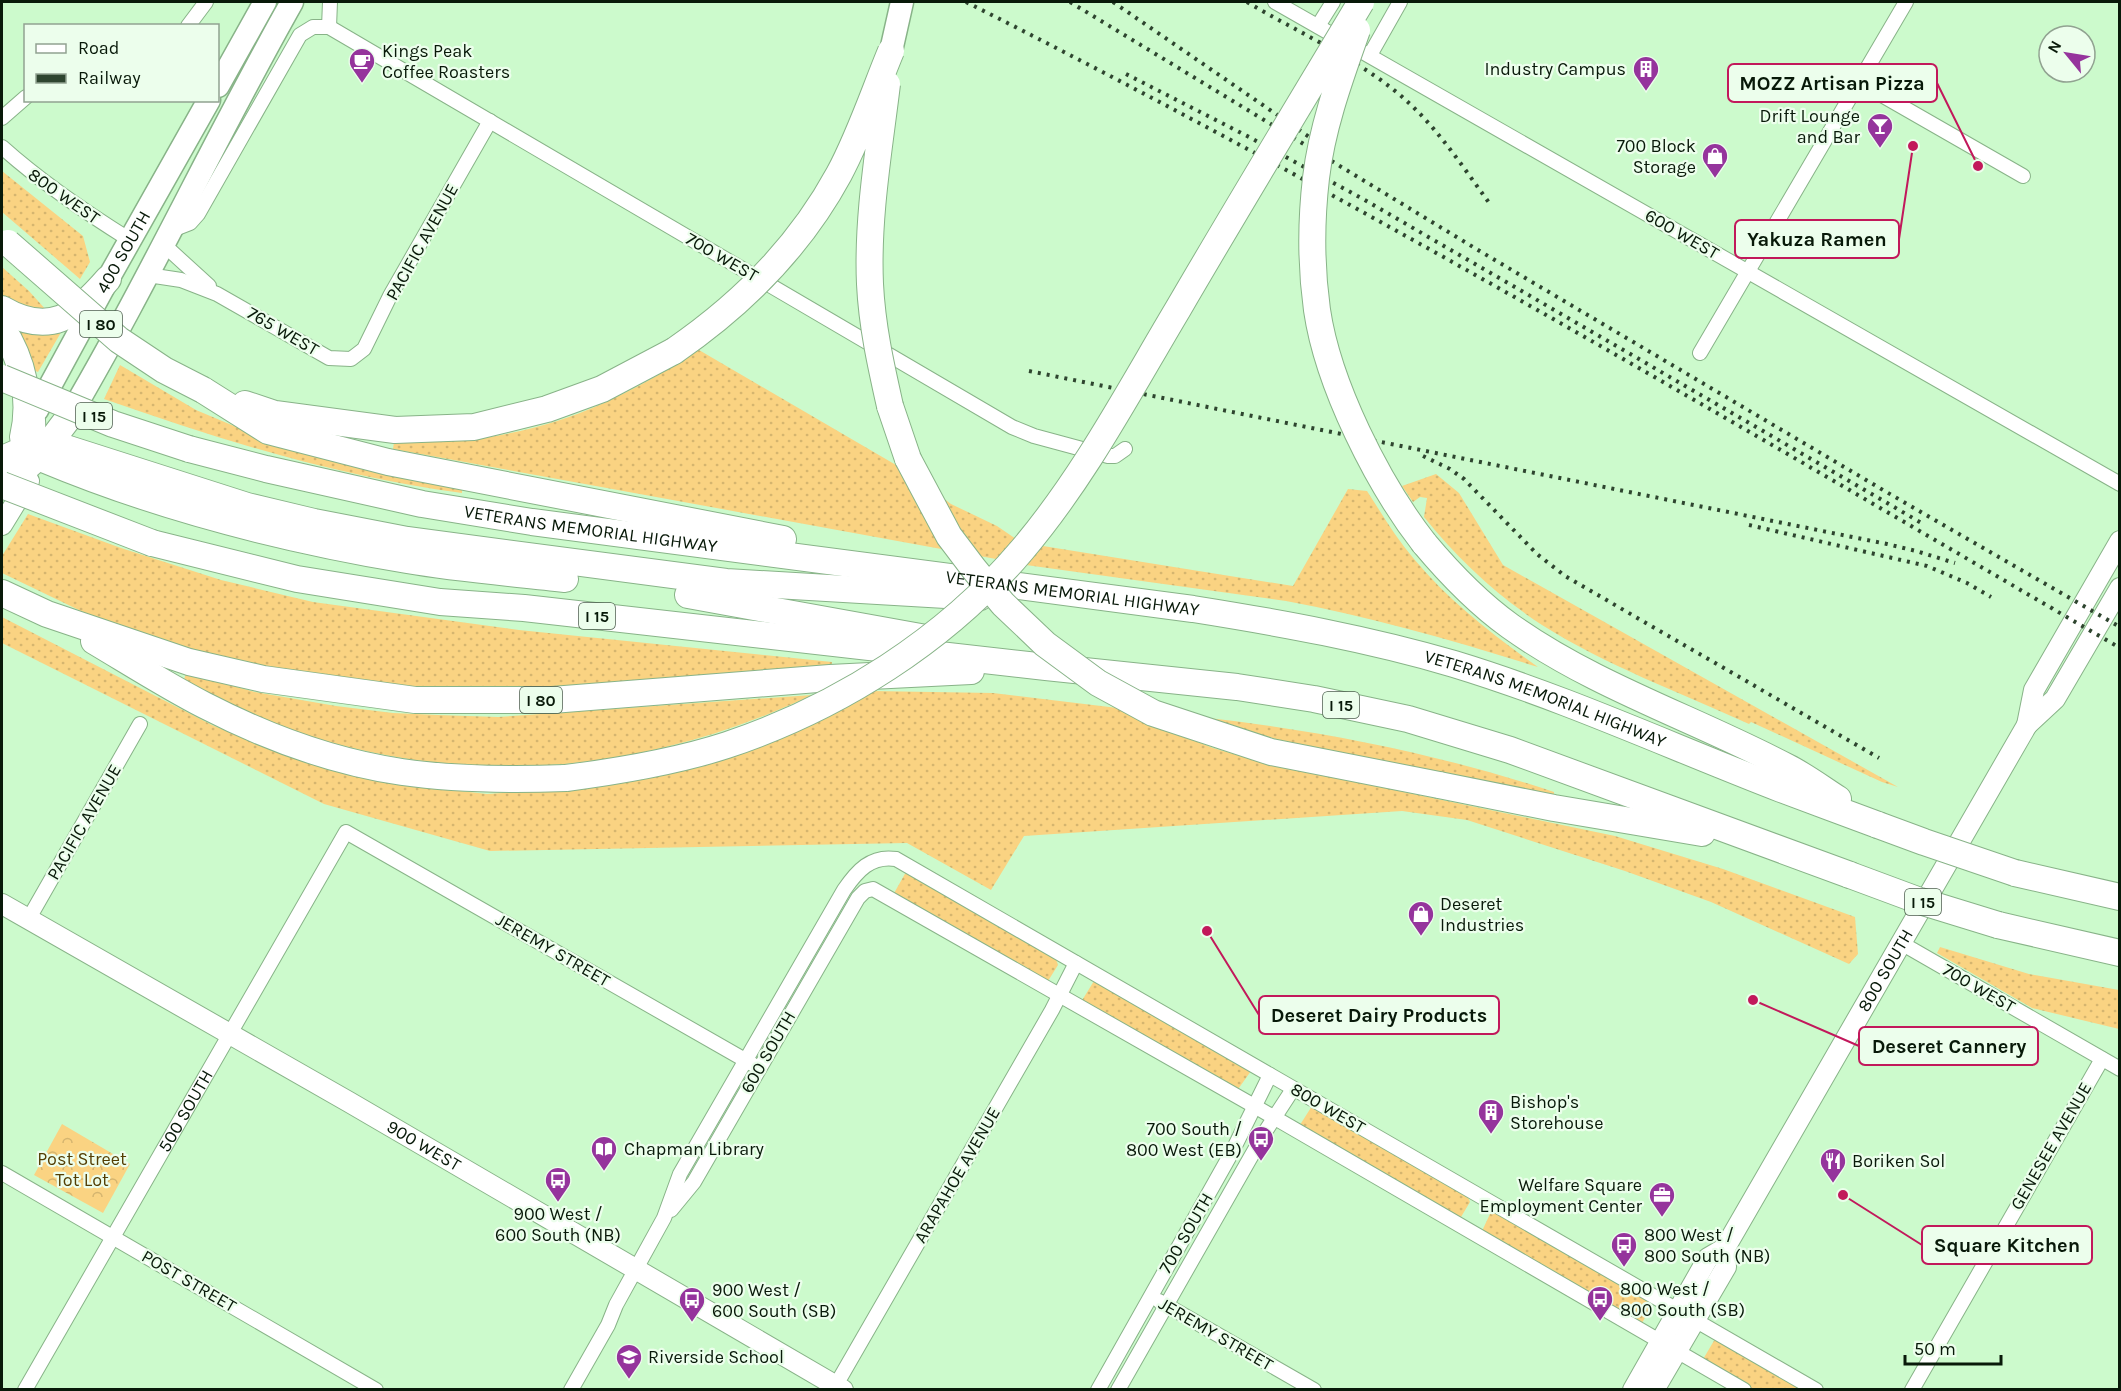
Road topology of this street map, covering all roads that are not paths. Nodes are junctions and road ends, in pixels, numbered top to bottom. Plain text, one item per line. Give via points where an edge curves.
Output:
1 (206, 2) edge
2 (265, 2) edge
3 (292, 2) edge
4 (330, 2) edge
5 (902, 2) edge
6 (1275, 2) edge
7 (1333, 2) edge
8 (1361, 2) edge
9 (1368, 2) edge
10 (1400, 2) edge
11 (1906, 2) edge
12 (190, 24) edge
13 (1318, 26) junction
14 (329, 27) junction
15 (891, 51) junction
16 (1370, 55) junction
17 (1859, 82) junction
18 (219, 84) edge
19 (24, 100) edge
20 (208, 102) edge
21 (2, 118) edge
22 (490, 121) junction
23 (2, 147) edge
24 (2023, 176) dead end
25 (167, 237) junction
26 (130, 240) junction
27 (5, 241) edge
28 (1748, 272) junction
29 (148, 275) junction
30 (108, 279) junction
31 (217, 294) junction
32 (2, 309) edge
33 (2, 328) edge
34 (1701, 354) dead end
35 (351, 359) joint
36 (2, 378) edge
37 (203, 390) junction
38 (67, 420) joint
39 (1125, 449) dead end
40 (22, 458) edge
41 (2120, 484) edge
42 (2, 525) edge
43 (2120, 541) edge
44 (1018, 586) junction
45 (2120, 588) edge
46 (2, 593) edge
47 (1193, 609) junction
48 (47, 614) junction
49 (1046, 668) junction
50 (1130, 677) junction
51 (140, 724) dead end
52 (2027, 725) junction
53 (1878, 825) junction
54 (346, 832) joint
55 (1761, 842) junction
56 (873, 889) joint
57 (844, 890) joint
58 (2120, 897) edge
59 (2, 904) edge
60 (28, 920) junction
61 (1901, 943) junction
62 (2120, 953) edge
63 (1076, 963) junction
64 (1060, 996) junction
65 (229, 1035) junction
66 (2102, 1059) junction
67 (746, 1060) junction
68 (759, 1068) junction
69 (2120, 1069) edge
70 (1270, 1075) junction
71 (1293, 1089) junction
72 (1256, 1107) junction
73 (1274, 1118) junction
74 (2, 1173) edge
75 (1205, 1198) junction
76 (1222, 1208) junction
77 (664, 1218) junction
78 (112, 1237) junction
79 (635, 1270) junction
80 (1150, 1296) junction
81 (1166, 1305) junction
82 (1686, 1316) junction
83 (1669, 1346) junction
84 (839, 1387) edge
85 (25, 1389) edge
86 (376, 1389) edge
87 (571, 1389) edge
88 (1098, 1389) edge
89 (1118, 1389) edge
90 (1314, 1389) edge
91 (1633, 1389) edge
92 (1654, 1389) edge
93 (1744, 1389) edge
94 (1816, 1389) edge
95 (1912, 1389) edge

1 - 12 street
2 - 18 main road
3 - 25 main road, 400 SOUTH
4 - 14 street
5 - 15 main road
6 - 13 street, 600 WEST
7 - 13 street
8 - 48 highway, bridge via 1078,474 1021,551 952,618 896,661 806,713 725,746 637,768 566,778 464,778 402,772 308,749 263,732 204,705
9 - 53 highway, bridge via 1329,112 1316,177 1313,270 1327,354 1386,489 1448,571 1509,625 1592,674 1789,767
10 - 16 street
11 - 17 street
13 - 16 street, 600 WEST
14 - 22 street, 700 WEST
14 - 25 street, 400 SOUTH via 308,29 300,35 198,214
15 - 37 highway, bridge via 839,174 773,268 700,334 602,389 547,409 474,427 395,430 275,414
15 - 55 highway, bridge via 872,217 870,283 873,322 890,406 909,459 949,536 1003,604 1045,644 1098,683 1153,713 1271,752 1554,808
16 - 28 street, 600 WEST
17 - 24 street
17 - 28 street
19 - 21 street
20 - 26 main road, 400 SOUTH
22 - 35 street, PACIFIC AVENUE via 390,296 373,334
22 - 39 street, 700 WEST via 1012,427 1108,456 1116,456
23 - 26 street, 800 WEST via 28,170
25 - 29 main road, 400 SOUTH
25 - 31 street, 765 WEST
26 - 30 main road, 400 SOUTH
27 - 37 highway, I 80, bridge via 119,340
28 - 34 street
28 - 41 street, 600 WEST
29 - 31 street, 765 WEST via 181,279
29 - 38 main road, 400 SOUTH
30 - 32 highway via 76,312 58,321 37,322
30 - 40 main road, 400 SOUTH
31 - 35 street, 765 WEST via 329,358
33 - 40 highway via 15,351 27,403
36 - 44 highway, VETERANS MEMORIAL HIGHWAY / I 15, bridge via 113,424 189,449 455,509
37 - 44 highway, I 80 via 268,431 388,462
38 - 40 highway
40 - 42 street, 400 SOUTH
40 - 47 highway via 407,540 726,582
40 - 49 highway, I 15, bridge via 152,543 297,579 440,602 524,608
40 - 50 highway via 209,518 308,541 408,560 715,598
43 - 52 street, 800 SOUTH via 2034,690
44 - 47 highway, VETERANS MEMORIAL HIGHWAY / I 15
45 - 52 street, 800 SOUTH via 2055,699
46 - 48 highway, I 80
47 - 53 highway, VETERANS MEMORIAL HIGHWAY / I 15 via 1290,624 1455,665 1560,701
48 - 49 highway, I 80 via 233,673 415,700 552,700 830,678
49 - 50 highway, I 15
50 - 55 highway, I 15 via 1237,687 1408,719 1559,767
51 - 60 street, PACIFIC AVENUE
52 - 61 street, 800 SOUTH
53 - 58 highway, VETERANS MEMORIAL HIGHWAY / I 15, bridge via 2015,873
54 - 65 street, 500 SOUTH
54 - 67 street, JEREMY STREET
55 - 62 highway, I 15, bridge via 1920,901 1998,925
56 - 64 street, 800 WEST
56 - 68 street, 600 SOUTH via 858,898
57 - 63 street, 800 WEST via 870,862 896,859
57 - 67 street, 600 SOUTH
59 - 60 street, 900 WEST
60 - 65 street, 900 WEST
61 - 66 street, 700 WEST
61 - 82 street, 800 SOUTH via 1725,1248 1726,1267
63 - 64 street, ARAPAHOE AVENUE
63 - 70 street, 800 WEST
64 - 72 street, 800 WEST
64 - 84 street, ARAPAHOE AVENUE
65 - 78 street, 500 SOUTH
65 - 79 street, 900 WEST
66 - 69 street, 700 WEST
66 - 95 street, GENESEE AVENUE
67 - 68 street, JEREMY STREET
67 - 77 street, 600 SOUTH via 680,1174
68 - 77 street, 600 SOUTH via 694,1182
70 - 71 street, 800 WEST
70 - 72 street, 700 SOUTH
71 - 73 street, 700 SOUTH
71 - 82 street, 800 WEST
72 - 73 street, 800 WEST
72 - 75 street, 700 SOUTH
73 - 76 street, 700 SOUTH
73 - 83 street, 800 WEST
74 - 78 street, POST STREET
75 - 76 street
75 - 80 street, 700 SOUTH
76 - 81 street, 700 SOUTH
77 - 79 street, 600 SOUTH
78 - 85 street, 500 SOUTH
78 - 86 street, POST STREET
79 - 84 street, 900 WEST
79 - 87 street, 600 SOUTH
80 - 81 street, JEREMY STREET
80 - 88 street, 700 SOUTH
81 - 89 street, 700 SOUTH
81 - 90 street, JEREMY STREET
82 - 83 street, 800 SOUTH
82 - 94 street, 800 WEST
83 - 91 street, 800 SOUTH
83 - 92 street, 800 SOUTH
83 - 93 street, 800 WEST

